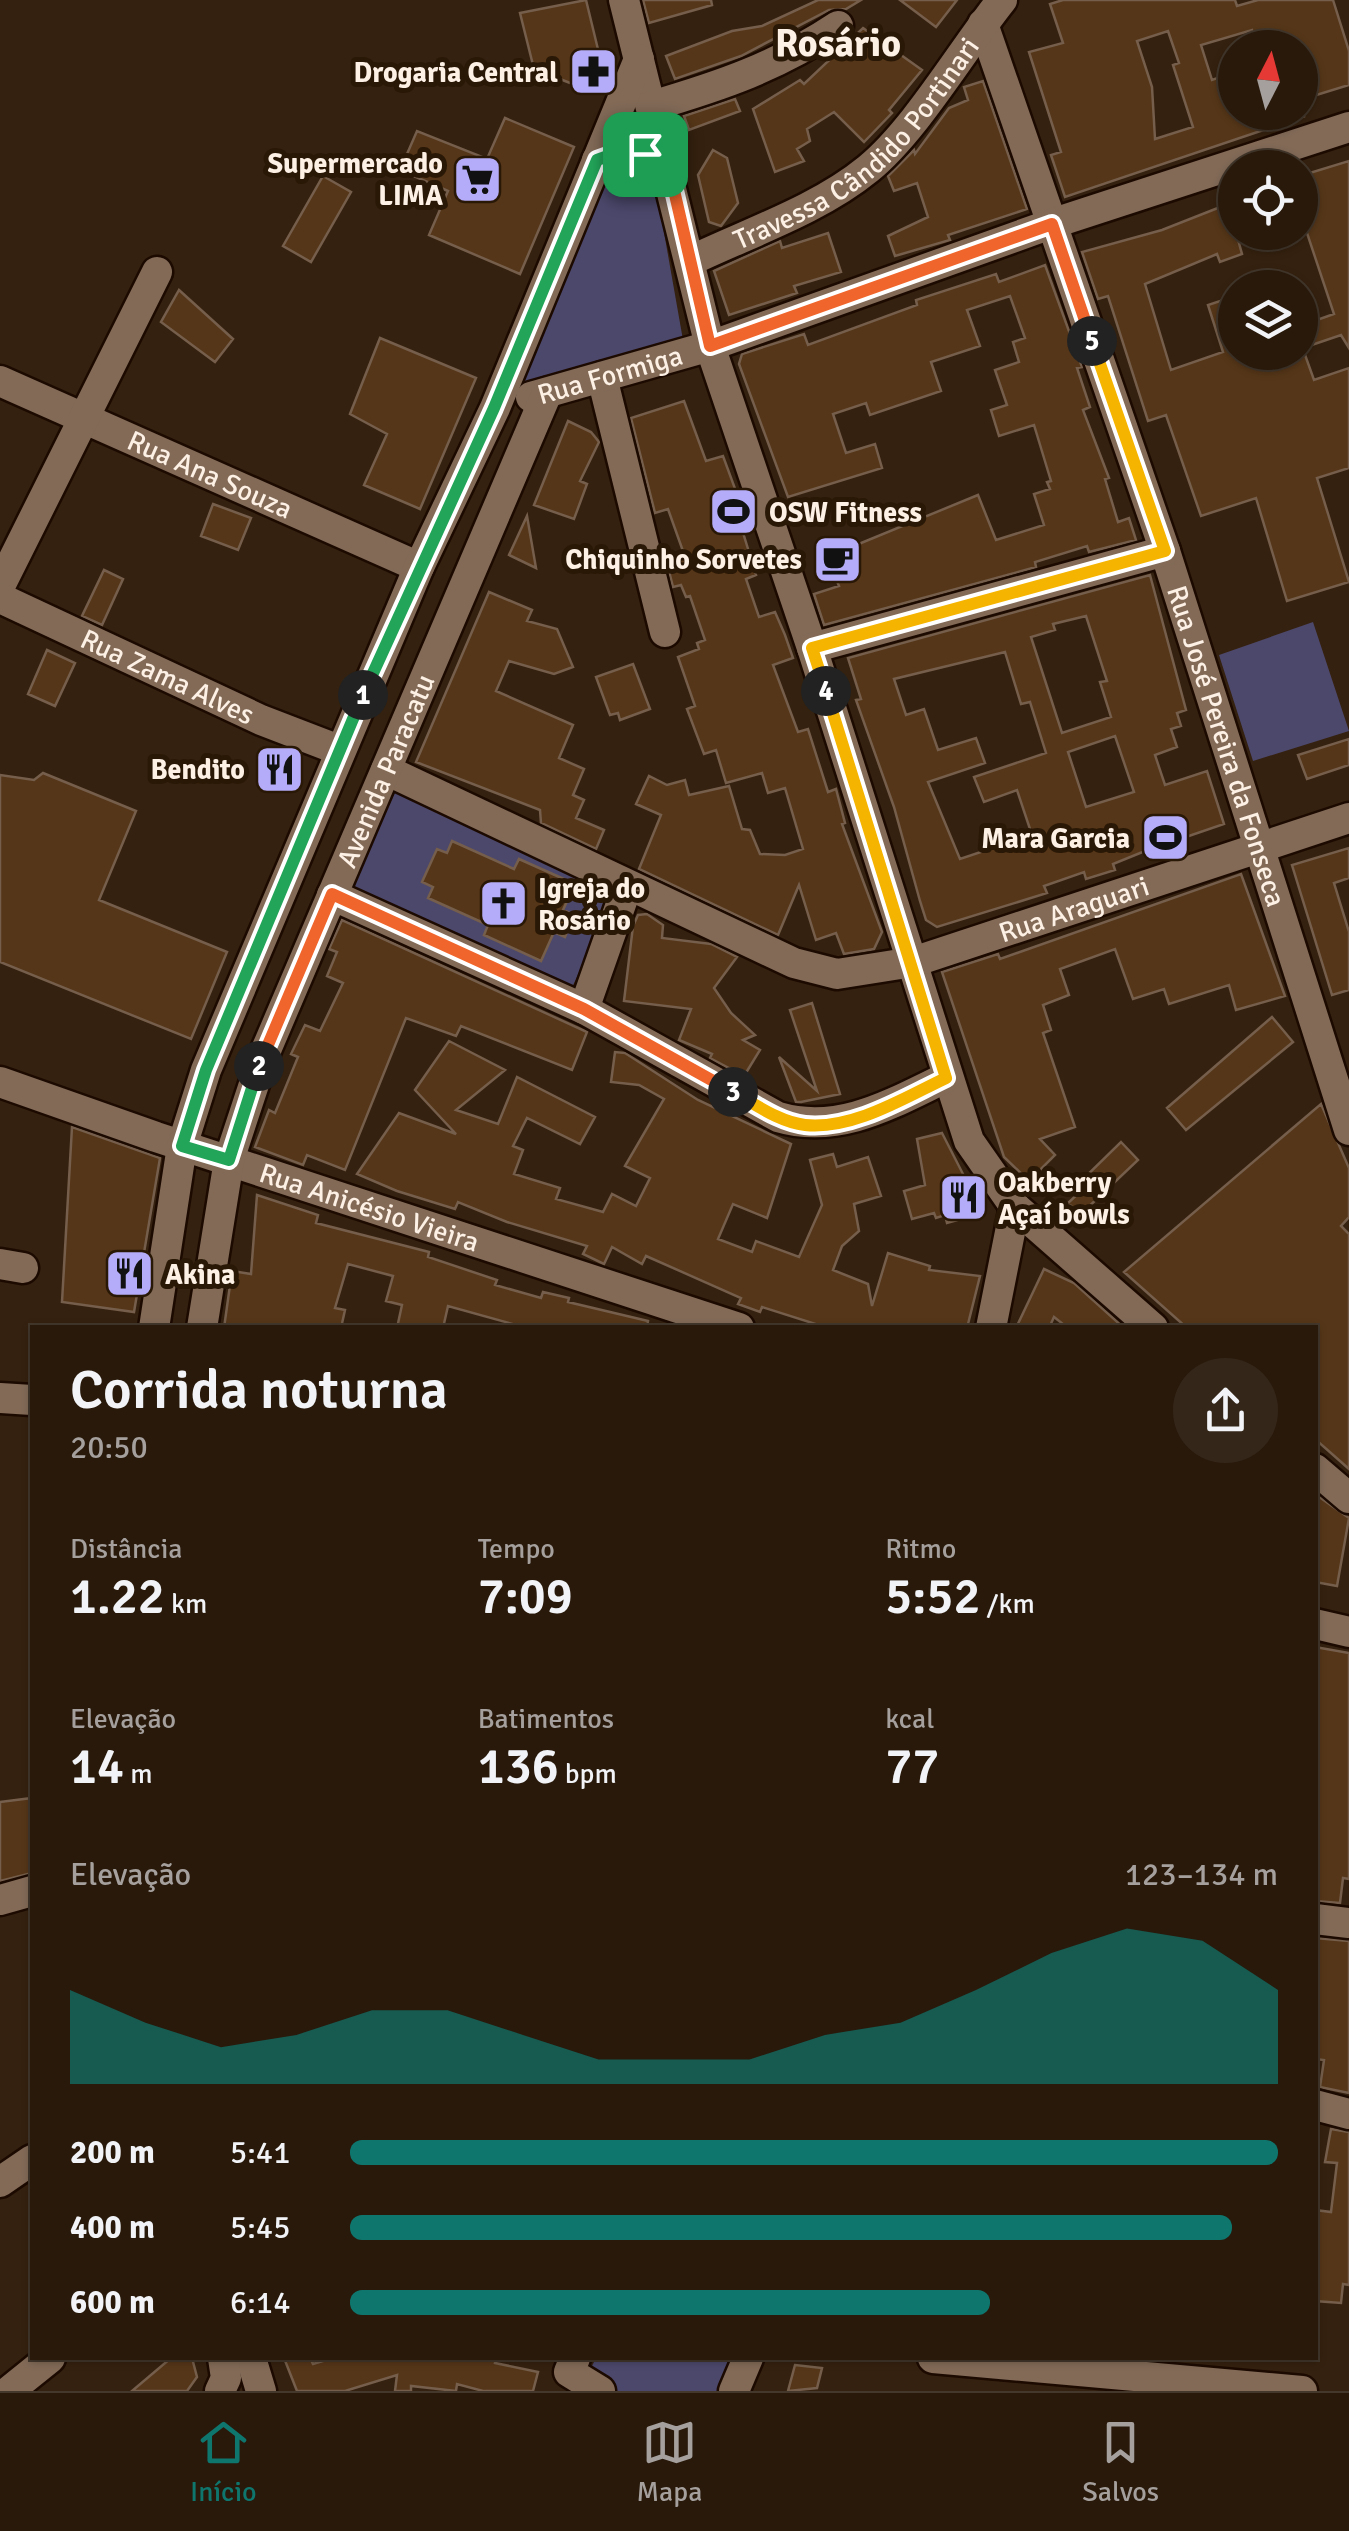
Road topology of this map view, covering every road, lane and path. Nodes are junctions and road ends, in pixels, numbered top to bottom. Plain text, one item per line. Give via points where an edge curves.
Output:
1 (624, 0) edge
2 (992, 12) edge
3 (838, 26) dead end
4 (639, 60) junction
5 (652, 106) junction
6 (1349, 127) edge
7 (597, 160) junction
8 (667, 160) junction
9 (1052, 224) junction
10 (690, 261) junction
11 (158, 272) dead end
12 (710, 346) junction
13 (602, 377) junction
14 (0, 381) edge
15 (547, 392) junction
16 (494, 408) junction
17 (85, 417) junction
18 (1165, 551) junction
19 (419, 567) junction
20 (0, 586) edge
21 (0, 598) edge
22 (666, 632) dead end
23 (812, 648) junction
24 (339, 750) junction
25 (386, 770) junction
26 (1349, 818) edge
27 (1261, 847) junction
28 (627, 888) junction
29 (332, 894) junction
30 (912, 962) junction
31 (584, 1009) junction
32 (946, 1078) junction
33 (0, 1082) edge
34 (1349, 1130) edge
35 (182, 1146) junction
36 (229, 1160) junction
37 (1015, 1207) junction
38 (154, 1325) edge
39 (202, 1325) edge
40 (730, 1325) edge
41 (992, 1325) edge
42 (1151, 1325) edge
43 (0, 1398) edge
44 (30, 1400) edge
45 (1318, 1471) edge
46 (1349, 1498) edge
47 (30, 1892) edge
48 (0, 1900) edge
49 (1318, 1919) edge
50 (1349, 1923) edge
51 (1318, 2105) edge
52 (1349, 2114) edge
53 (30, 2161) edge
54 (0, 2182) edge
55 (48, 2360) edge
56 (223, 2360) edge
57 (252, 2360) edge
58 (747, 2360) edge
59 (955, 2360) edge
60 (568, 2373) edge
61 (9, 2391) edge
62 (223, 2391) edge
63 (252, 2391) edge
64 (260, 2391) edge
65 (600, 2391) edge
66 (734, 2391) edge
67 (1302, 2391) edge

1 - 4 street
2 - 9 street, Rua José Pereira da Fonseca
2 - 10 street, Travessa Cândido Portinari via 903,134 868,169 827,196
3 - 5 street via 737,82
4 - 5 street
4 - 7 street, Avenida Paracatu
5 - 8 street
6 - 9 street, Rua Formiga
7 - 8 street via 634,152
7 - 16 street, Avenida Paracatu
8 - 10 street
9 - 12 street, Rua Formiga
9 - 18 street, Rua José Pereira da Fonseca
10 - 12 street
11 - 17 street
12 - 13 street, Rua Formiga
12 - 23 street
13 - 15 street, Rua Formiga
13 - 22 street
14 - 17 street, Rua Ana Souza
15 - 16 street, Rua Formiga
15 - 25 street, Avenida Paracatu
16 - 19 street, Avenida Paracatu
17 - 19 street, Rua Ana Souza
17 - 20 street
18 - 23 street
18 - 27 street, Rua José Pereira da Fonseca
19 - 24 street, Avenida Paracatu
21 - 24 street, Rua Zama Alves
23 - 30 street
24 - 35 street, Avenida Paracatu via 206,1070
25 - 28 street
25 - 29 street, Avenida Paracatu
26 - 27 street, Rua Araguari
27 - 30 street, Rua Araguari
27 - 34 street, Rua José Pereira da Fonseca
28 - 30 street via 818,972
28 - 31 street
29 - 31 street
29 - 36 street, Avenida Paracatu via 262,1057
30 - 32 street
31 - 32 street via 778,1117 805,1125 866,1114
32 - 37 street via 969,1141
33 - 35 street, Rua Anicésio Vieira
35 - 36 street, Rua Anicésio Vieira
35 - 38 street, Avenida Paracatu
36 - 39 street, Avenida Paracatu
36 - 40 street, Rua Anicésio Vieira
37 - 41 street
37 - 42 street
43 - 44 street
45 - 46 street
47 - 48 street
49 - 50 street
51 - 52 street
53 - 54 street
55 - 61 street
56 - 62 street
57 - 64 street
58 - 66 street
59 - 67 street
60 - 65 street
62 - 63 street

